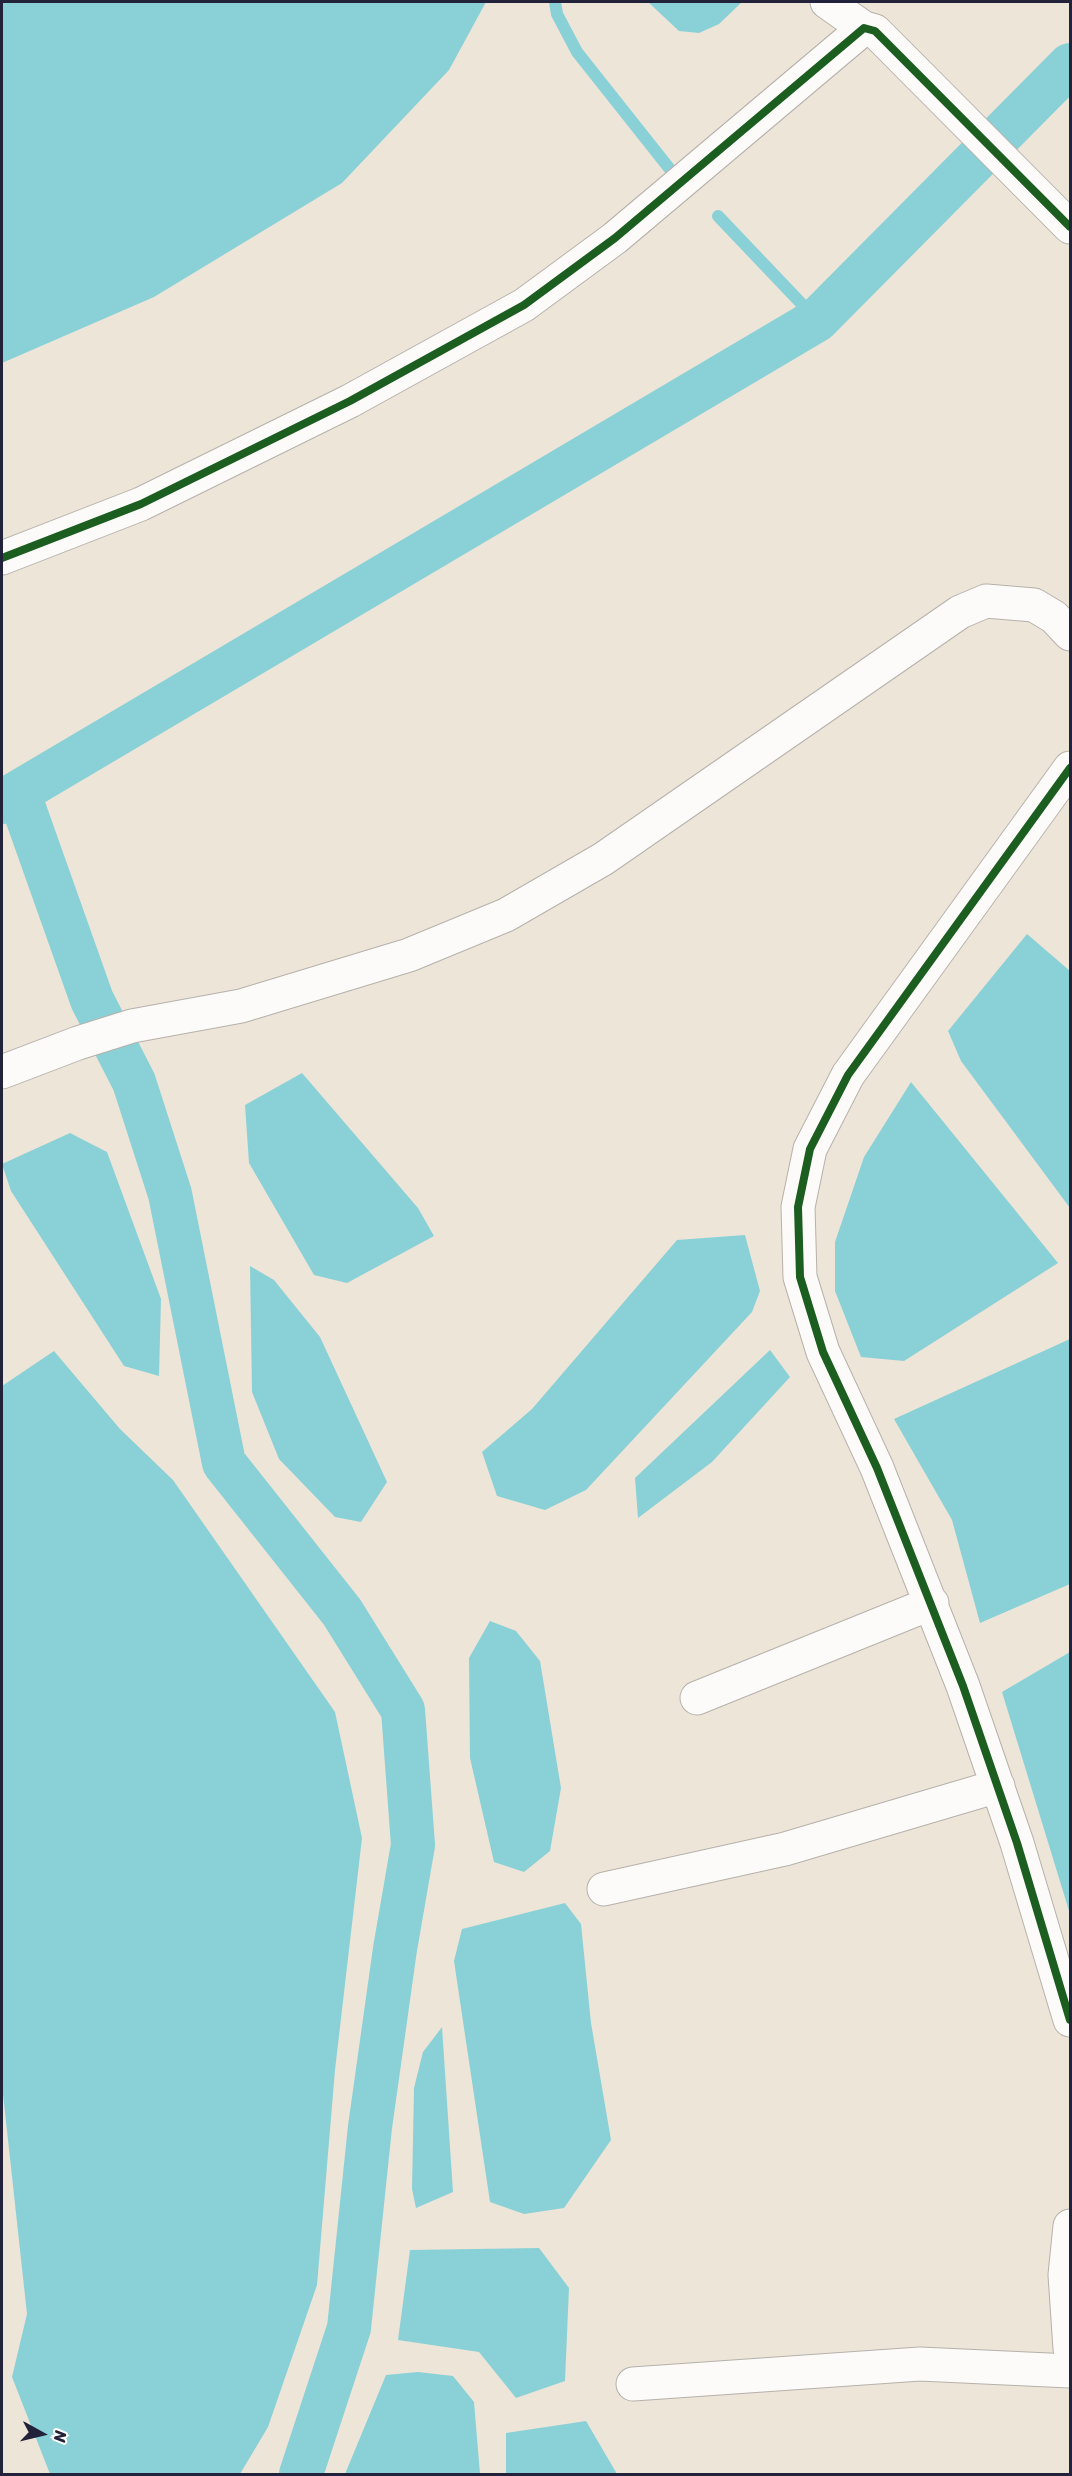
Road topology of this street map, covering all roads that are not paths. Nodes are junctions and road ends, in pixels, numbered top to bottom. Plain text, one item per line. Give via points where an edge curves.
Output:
1 (827, 2) edge
2 (875, 36) junction
3 (1071, 227) edge
4 (2, 558) edge
5 (1071, 634) edge
6 (1071, 768) edge
7 (2, 1072) edge
8 (932, 1603) junction
9 (697, 1698) dead end
10 (998, 1786) junction
11 (604, 1889) dead end
12 (1071, 2020) edge
13 (1071, 2226) edge
14 (1071, 2349) edge
15 (1071, 2371) edge
16 (633, 2384) dead end

1 - 2 street
2 - 3 street
2 - 4 street via 857,31 615,238 524,305 350,401 141,504
5 - 7 street via 1034,605 986,602 960,612 603,859 506,915 409,955 241,1006 132,1026
6 - 8 street via 848,1075 810,1149 798,1207 800,1277 823,1352 877,1468
8 - 9 street
8 - 10 street
10 - 11 street via 785,1849
10 - 12 street
13 - 14 street via 1065,2275
15 - 16 street via 921,2364

